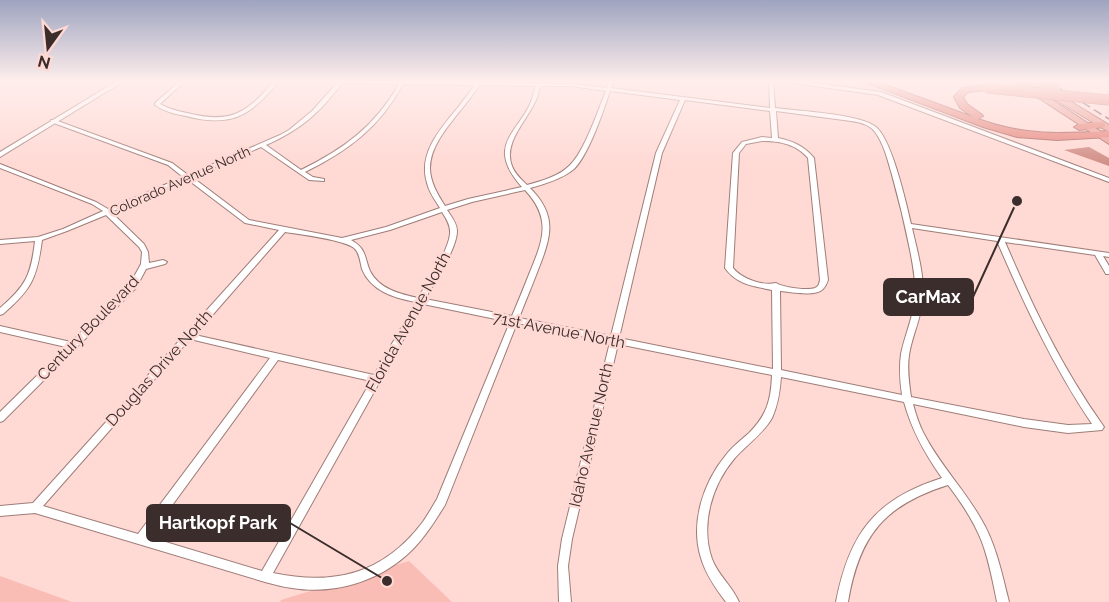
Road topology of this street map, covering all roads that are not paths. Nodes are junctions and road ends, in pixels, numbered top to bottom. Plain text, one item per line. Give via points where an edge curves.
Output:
1 (73, 109) edge
2 (171, 109) edge
3 (249, 109) edge
4 (317, 109) edge
5 (386, 109) edge
6 (459, 109) edge
7 (529, 109) edge
8 (600, 109) edge
9 (679, 109) edge
10 (766, 109) edge
11 (922, 109) edge
12 (943, 109) edge
13 (968, 109) edge
14 (1060, 109) edge
15 (1072, 109) edge
16 (773, 110) junction
17 (53, 121) junction
18 (1087, 126) junction
19 (1106, 133) edge
20 (775, 140) junction
21 (261, 145) junction
22 (0, 154) edge
23 (0, 166) edge
24 (301, 172) junction
25 (189, 177) junction
26 (322, 180) dead end
27 (1109, 180) edge
28 (527, 186) junction
29 (444, 209) junction
30 (107, 212) junction
31 (907, 225) junction
32 (284, 229) junction
33 (39, 238) junction
34 (1000, 239) junction
35 (341, 240) junction
36 (0, 242) edge
37 (1098, 254) junction
38 (1109, 255) edge
39 (163, 262) dead end
40 (144, 267) junction
41 (1109, 272) edge
42 (776, 286) junction
43 (419, 302) junction
44 (0, 312) edge
45 (514, 321) junction
46 (0, 329) edge
47 (188, 336) junction
48 (614, 340) junction
49 (73, 346) junction
50 (276, 356) junction
51 (776, 373) junction
52 (375, 379) junction
53 (908, 400) junction
54 (0, 418) edge
55 (949, 480) junction
56 (34, 507) junction
57 (0, 511) edge
58 (141, 539) junction
59 (265, 577) junction
60 (564, 602) edge
61 (733, 602) edge
62 (842, 602) edge
63 (1003, 602) edge

1 - 17 street
2 - 3 street via 205,121 226,120
4 - 21 street, Colorado Avenue North via 301,124
5 - 24 street via 362,136
6 - 29 street, Florida Avenue North via 435,142 426,165 429,182
7 - 28 street via 507,153 510,165
8 - 28 street via 576,164 556,177
9 - 48 street, Idaho Avenue North via 659,153
10 - 16 street
11 - 27 street
12 - 19 highway via 1017,134 1057,137
13 - 18 highway via 1011,126 1045,130
14 - 18 highway
15 - 19 highway
16 - 20 street
16 - 31 street via 869,124 881,136
17 - 22 street
17 - 25 street, 71st Avenue North via 161,159
18 - 19 highway
20 - 42 street via 750,141 737,149 728,264 732,273 743,280
20 - 42 street via 798,146 811,158 824,280 820,288 809,291
21 - 24 street
21 - 25 street, Colorado Avenue North
23 - 30 street, Century Boulevard via 94,203
24 - 26 street
25 - 30 street, Colorado Avenue North
25 - 32 street, 71st Avenue North via 247,222
28 - 29 street
28 - 45 street via 543,208 547,236
29 - 35 street via 370,235
29 - 43 street, Florida Avenue North via 453,226 452,242
30 - 33 street, Colorado Avenue North
30 - 40 street, Century Boulevard via 142,246
31 - 34 street
31 - 53 street via 919,275 917,313 904,361
32 - 35 street, 71st Avenue North
32 - 47 street, Douglas Drive North
33 - 36 street, Colorado Avenue North
33 - 44 street via 33,278
34 - 37 street
34 - 53 street, 71st Avenue North via 1048,348 1099,427 1068,429 1024,423
35 - 43 street, 71st Avenue North via 362,251 365,267 376,284
37 - 38 street
37 - 41 street
39 - 40 street
40 - 49 street, Century Boulevard via 133,286
42 - 51 street
43 - 45 street, 71st Avenue North
43 - 52 street, Florida Avenue North
45 - 48 street, 71st Avenue North
45 - 59 street via 441,501 420,536 385,565 366,575 322,586 301,586
46 - 49 street
47 - 50 street
47 - 56 street, Douglas Drive North
48 - 51 street, 71st Avenue North
48 - 60 street, Idaho Avenue North via 567,539
49 - 54 street, Century Boulevard
50 - 52 street
50 - 58 street
51 - 53 street, 71st Avenue North
51 - 61 street via 774,399 764,423 728,460 708,496 703,518 704,553 711,571
52 - 59 street, Florida Avenue North
53 - 55 street via 923,443
55 - 62 street via 897,501 865,533 844,580
55 - 63 street via 988,544
56 - 57 street
56 - 58 street
58 - 59 street

